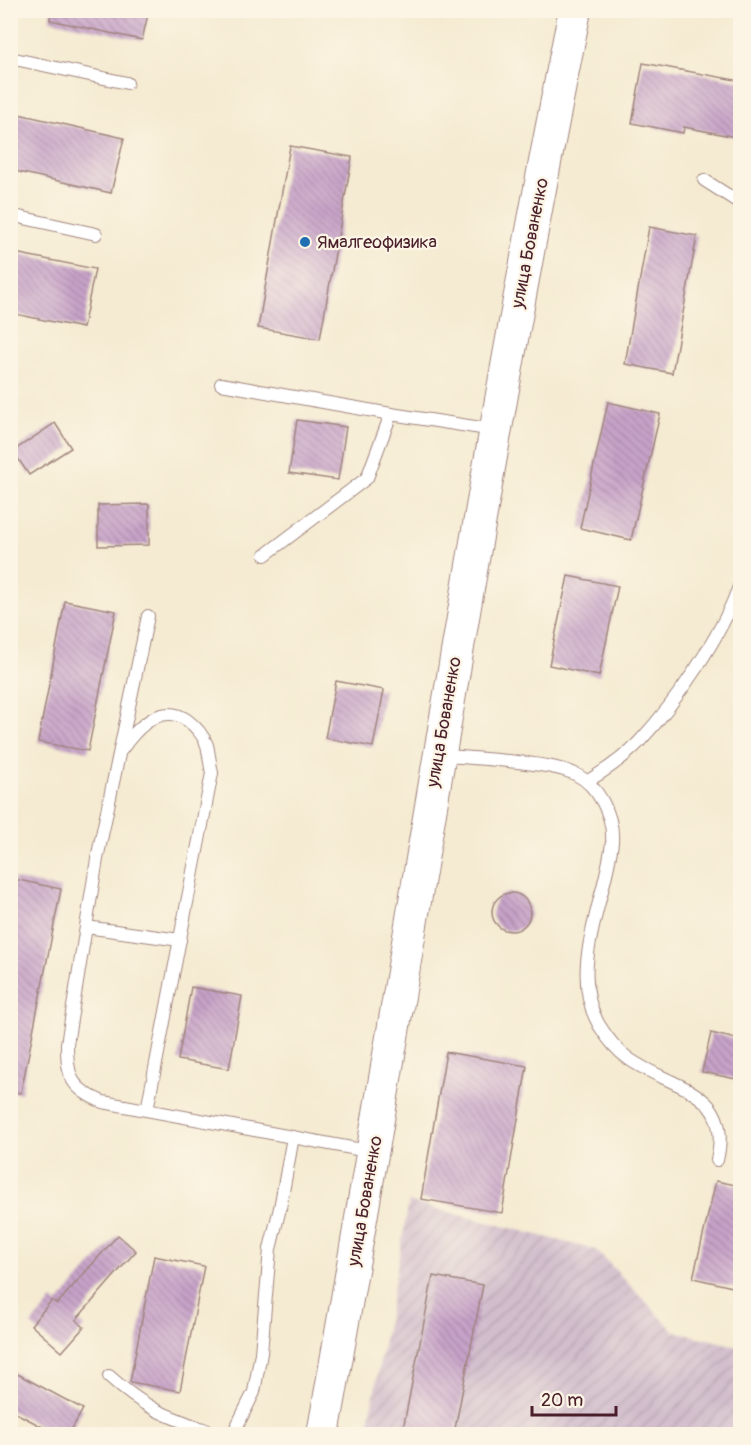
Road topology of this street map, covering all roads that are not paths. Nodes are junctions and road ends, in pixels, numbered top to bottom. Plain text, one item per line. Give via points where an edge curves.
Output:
1 (574, 10) edge
2 (10, 58) edge
3 (127, 83) dead end
4 (704, 180) dead end
5 (741, 203) edge
6 (10, 215) edge
7 (96, 234) dead end
8 (221, 384) dead end
9 (391, 414) junction
10 (494, 430) junction
11 (265, 555) dead end
12 (741, 584) edge
13 (148, 616) dead end
14 (119, 752) junction
15 (438, 755) junction
16 (588, 782) junction
17 (86, 927) junction
18 (180, 940) junction
19 (147, 1110) junction
20 (293, 1137) junction
21 (374, 1152) junction
22 (717, 1160) dead end
23 (109, 1377) dead end
24 (217, 1434) edge
25 (233, 1434) edge
26 (323, 1434) edge

1 - 10 street, улица Бованенко
2 - 3 lane
4 - 5 lane
6 - 7 lane
8 - 9 lane
9 - 10 lane
9 - 11 lane via 366,478
10 - 15 street, улица Бованенко
12 - 16 lane via 715,635 666,708 638,743
13 - 14 lane
14 - 17 lane
14 - 18 lane via 147,721 164,714 180,716 195,726 206,744 212,773
15 - 16 lane via 551,768 573,773
15 - 21 street, улица Бованенко
16 - 22 lane via 601,799 612,840 587,964 588,992 598,1022 613,1045 630,1060 701,1098 720,1128
17 - 18 lane
17 - 19 lane via 67,1044 72,1082 84,1095
18 - 19 lane
19 - 20 lane
20 - 21 lane
20 - 25 lane via 270,1249 254,1392
21 - 26 street, улица Бованенко
23 - 24 lane via 134,1399 162,1415

